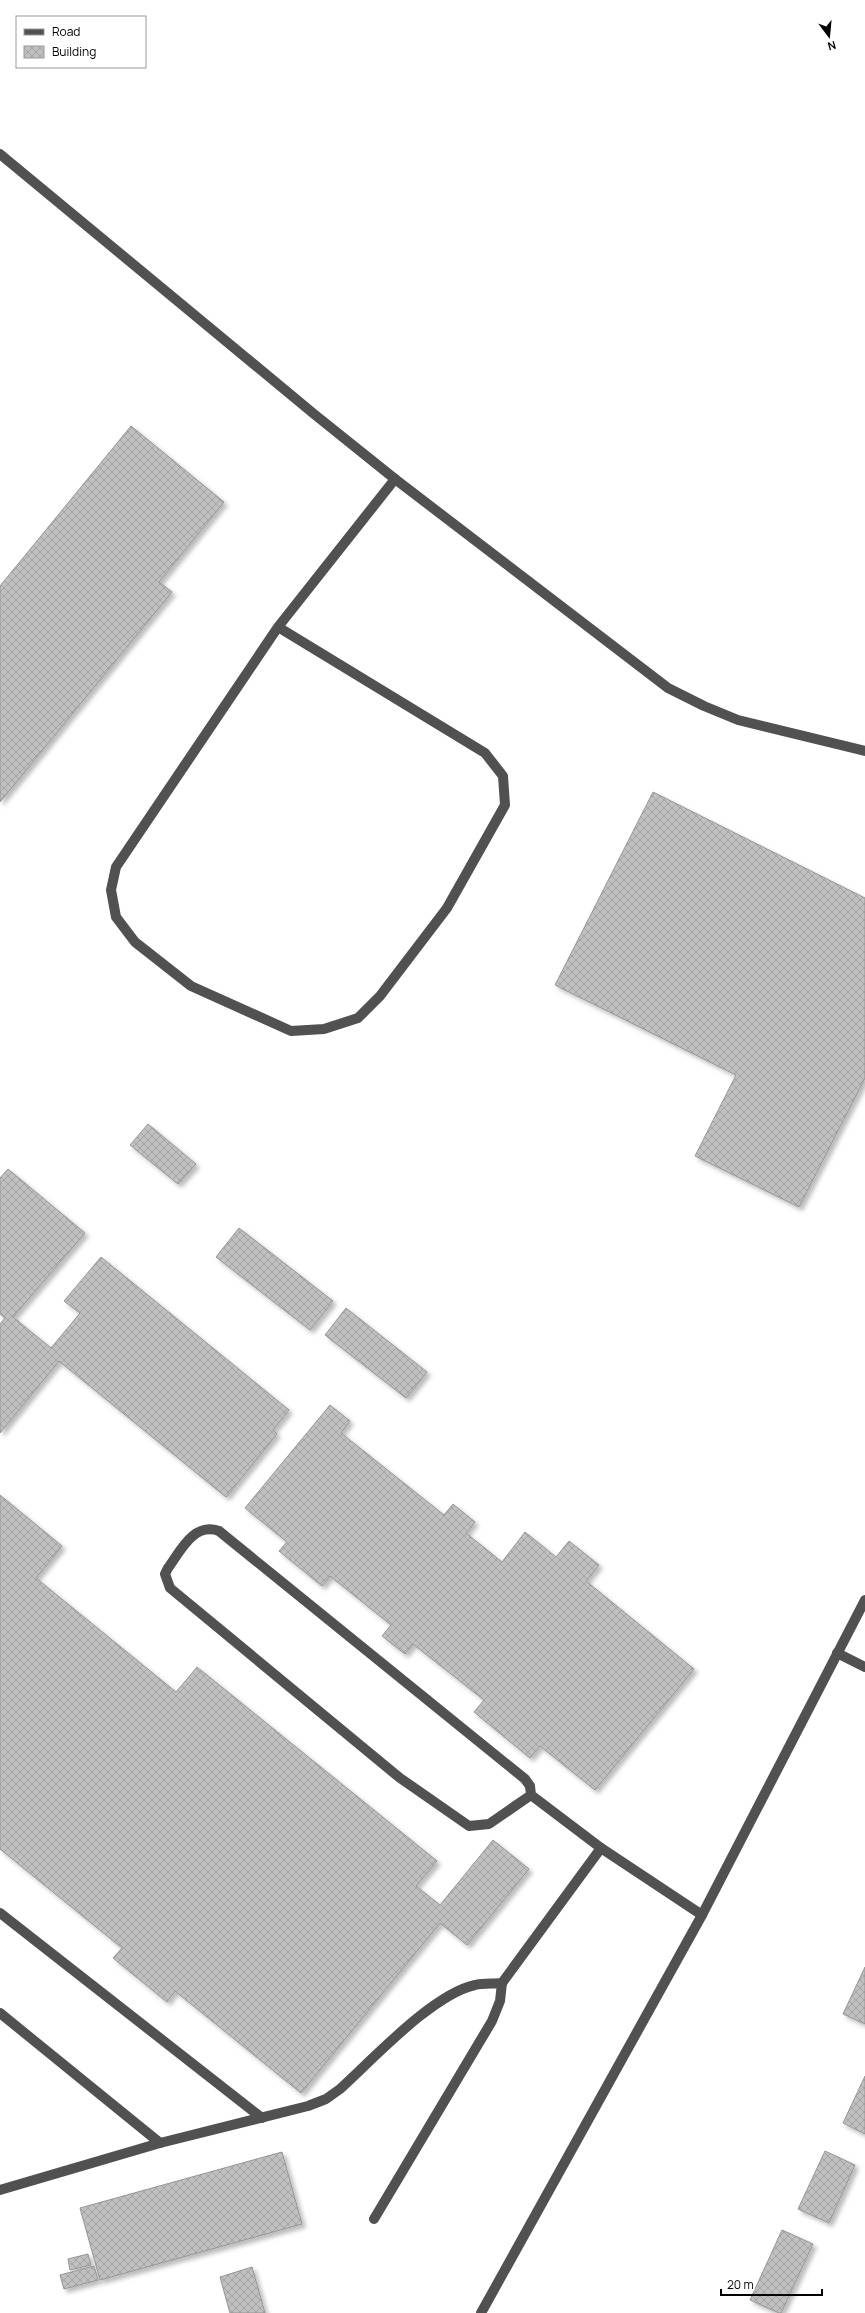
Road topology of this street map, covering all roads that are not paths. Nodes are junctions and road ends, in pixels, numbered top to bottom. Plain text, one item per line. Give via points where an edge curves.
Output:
1 (0, 154) edge
2 (395, 479) junction
3 (278, 627) junction
4 (865, 750) edge
5 (865, 1600) edge
6 (836, 1653) junction
7 (865, 1667) edge
8 (531, 1795) junction
9 (601, 1848) junction
10 (0, 1913) edge
11 (702, 1915) junction
12 (502, 1983) junction
13 (0, 2013) edge
14 (262, 2118) junction
15 (160, 2143) junction
16 (0, 2190) edge
17 (374, 2219) dead end
18 (481, 2313) edge

1 - 2 street
2 - 3 street
2 - 4 street via 668,688 738,720
3 - 3 street via 116,867 111,890 116,917 135,942 191,986 291,1031 324,1029 358,1018 380,996 447,908 505,805 503,776 485,753
5 - 6 street
6 - 7 street
6 - 11 street
8 - 8 street via 489,1824 469,1826 400,1778 170,1588 165,1574 168,1568 194,1534 210,1528 219,1531 525,1779 530,1786
8 - 9 street
9 - 11 street
9 - 12 street
10 - 14 street
11 - 18 street
12 - 14 street via 475,1985 455,1992 426,2010 326,2099
12 - 17 street via 500,2001 492,2020
13 - 15 street
14 - 15 street
15 - 16 street

